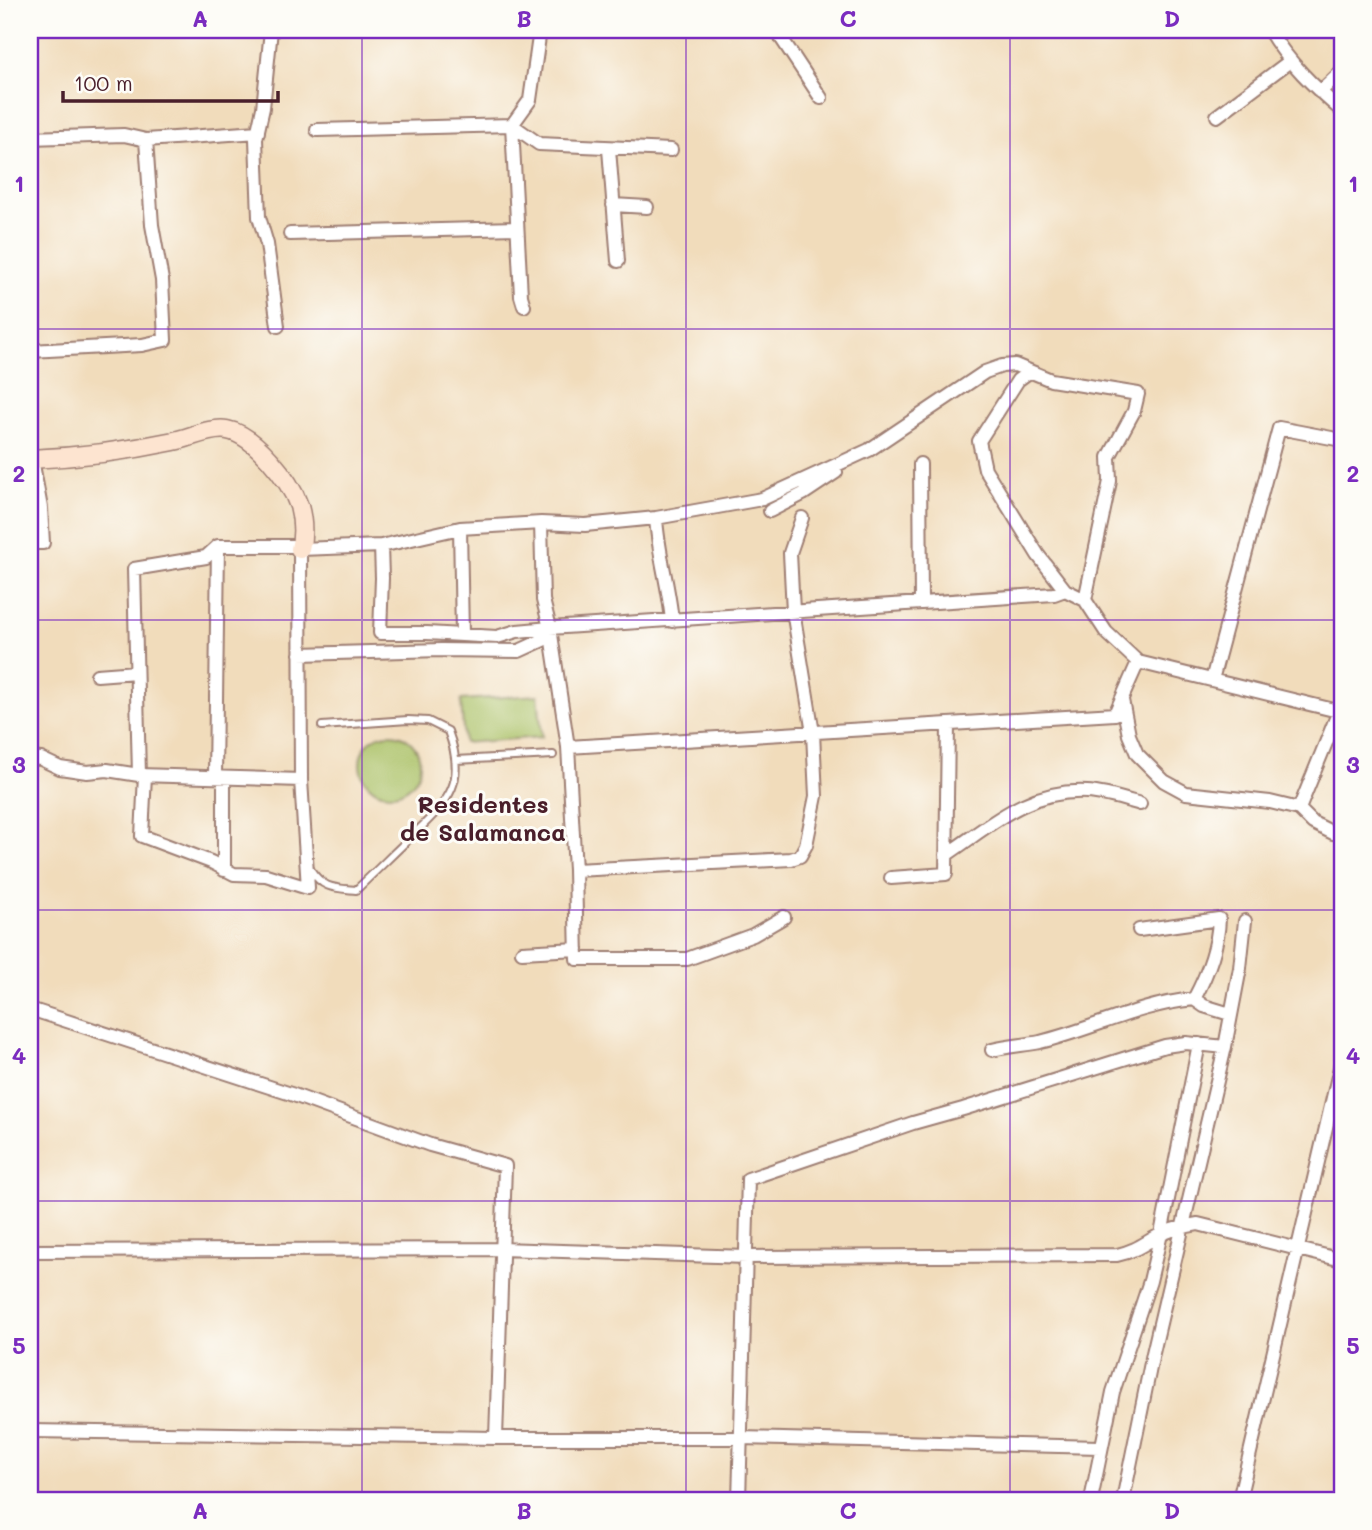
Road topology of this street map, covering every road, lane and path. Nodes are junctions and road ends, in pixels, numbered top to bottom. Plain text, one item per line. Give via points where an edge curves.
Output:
1 (271, 30) edge
2 (540, 30) edge
3 (776, 30) edge
4 (1269, 30) edge
5 (1290, 61) junction
6 (1342, 71) edge
7 (1320, 92) junction
8 (821, 98) dead end
9 (1342, 111) edge
10 (1217, 116) dead end
11 (512, 125) junction
12 (317, 130) dead end
13 (258, 132) junction
14 (30, 138) edge
15 (146, 139) junction
16 (609, 149) junction
17 (671, 150) dead end
18 (613, 205) junction
19 (647, 207) dead end
20 (516, 228) junction
21 (290, 234) dead end
22 (618, 261) dead end
23 (524, 306) dead end
24 (278, 326) dead end
25 (30, 351) edge
26 (1029, 372) junction
27 (1342, 440) edge
28 (869, 450) junction
29 (31, 459) edge
30 (920, 464) dead end
31 (770, 511) dead end
32 (656, 518) junction
33 (802, 518) dead end
34 (541, 523) junction
35 (460, 528) junction
36 (30, 543) edge
37 (381, 546) junction
38 (218, 547) junction
39 (300, 549) junction
40 (1065, 590) junction
41 (1085, 600) junction
42 (921, 603) junction
43 (793, 611) junction
44 (672, 621) junction
45 (550, 628) junction
46 (461, 634) junction
47 (300, 654) junction
48 (1138, 662) junction
49 (136, 672) junction
50 (97, 675) dead end
51 (1212, 680) junction
52 (1122, 700) junction
53 (1341, 709) edge
54 (948, 725) junction
55 (321, 726) dead end
56 (813, 733) junction
57 (568, 747) junction
58 (553, 755) dead end
59 (30, 758) edge
60 (456, 760) junction
61 (142, 775) junction
62 (220, 777) junction
63 (301, 780) junction
64 (1140, 804) dead end
65 (1300, 809) junction
66 (1342, 834) edge
67 (946, 855) junction
68 (307, 864) junction
69 (224, 870) junction
70 (575, 870) junction
71 (891, 878) dead end
72 (784, 917) dead end
73 (1245, 922) dead end
74 (1139, 930) dead end
75 (577, 949) junction
76 (522, 952) dead end
77 (1194, 999) junction
78 (30, 1009) edge
79 (1230, 1014) junction
80 (1199, 1044) junction
81 (1225, 1047) junction
82 (992, 1050) dead end
83 (1342, 1059) edge
84 (1183, 1226) junction
85 (1161, 1234) junction
86 (501, 1249) junction
87 (1298, 1249) junction
88 (30, 1251) edge
89 (747, 1257) junction
90 (1342, 1260) edge
91 (30, 1431) edge
92 (496, 1438) junction
93 (740, 1438) junction
94 (1100, 1447) junction
95 (739, 1500) edge
96 (1091, 1500) edge
97 (1123, 1500) edge
98 (1239, 1500) edge

1 - 13 street
2 - 11 street via 530,100
3 - 8 street
4 - 5 street
5 - 7 street
5 - 10 street
6 - 7 street
7 - 9 street
11 - 12 street
11 - 16 street via 539,144
11 - 20 street
13 - 15 street
13 - 24 street via 259,217
14 - 15 street via 124,135
15 - 25 street via 165,340
16 - 17 street
16 - 18 street
18 - 19 street
18 - 22 street
20 - 21 street
20 - 23 street
26 - 28 street via 1015,365 985,372
26 - 40 street via 1018,380 979,441 985,469
26 - 41 street via 1051,380 1139,394 1109,457 1110,481
27 - 51 street via 1279,428
28 - 31 street
28 - 32 street via 762,499
29 - 36 street via 43,543
29 - 39 street via 88,455 225,429 256,446 287,483 304,535
30 - 42 street
32 - 34 street via 585,525
32 - 44 street
33 - 43 street via 790,553
34 - 35 street
34 - 45 street via 543,600
35 - 37 street
35 - 46 street
37 - 39 street
37 - 46 street via 380,633
38 - 39 street
38 - 49 street via 206,557 134,569
38 - 62 street
39 - 47 street
40 - 41 street
40 - 42 street
41 - 48 street via 1106,632
42 - 43 street
43 - 44 street
43 - 56 street
44 - 45 street
45 - 46 street via 497,636
45 - 47 street via 542,640 519,651
45 - 57 street
47 - 63 street
48 - 51 street
48 - 52 street
49 - 50 street
49 - 61 street
51 - 53 street
52 - 54 street via 1115,714
52 - 65 street via 1137,754 1164,781 1185,793
53 - 65 street
54 - 56 street
54 - 67 street
55 - 60 lane via 428,721 448,732
56 - 57 street
56 - 70 street via 816,796 800,856
57 - 70 street
58 - 60 lane
59 - 61 street via 60,768
60 - 68 lane via 450,794 439,812 356,890 318,882
61 - 62 street
61 - 69 street via 142,836
62 - 63 street
62 - 69 street
63 - 68 street
64 - 67 street via 1087,792 1032,799
65 - 66 street via 1313,823
67 - 71 street via 946,874
68 - 69 street via 308,888 265,875
70 - 75 street
72 - 75 street via 753,935 687,960 577,959
73 - 79 street
74 - 77 street via 1219,919 1217,942
75 - 76 street
77 - 79 street
77 - 82 street via 1130,1011 1040,1042
78 - 86 street via 291,1094 430,1145 505,1166
79 - 81 street
80 - 81 street
80 - 85 street
80 - 89 street via 1165,1046 748,1179
81 - 84 street
83 - 87 street
84 - 85 street
84 - 87 street via 1198,1224
84 - 97 street
85 - 89 street via 1136,1251 1117,1255
85 - 94 street
86 - 88 street
86 - 89 street
86 - 92 street
87 - 90 street
87 - 98 street
89 - 93 street
91 - 92 street
92 - 93 street
93 - 94 street
93 - 95 street
94 - 96 street

